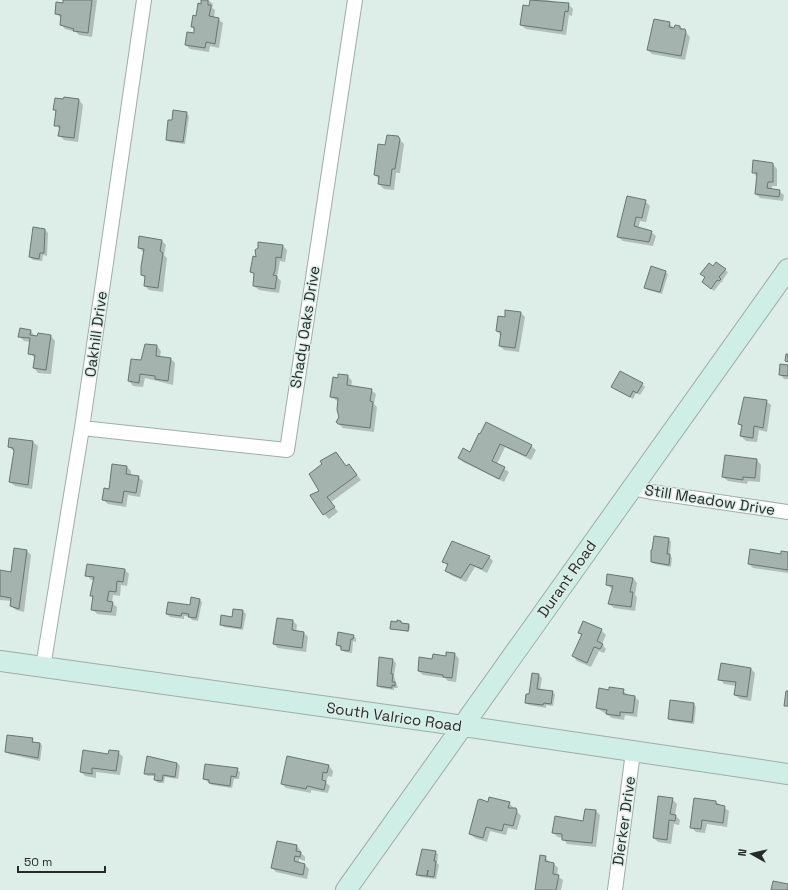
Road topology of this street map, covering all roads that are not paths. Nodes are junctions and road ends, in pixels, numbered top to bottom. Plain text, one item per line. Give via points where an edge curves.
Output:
1 (144, 0) edge
2 (355, 0) edge
3 (788, 269) edge
4 (82, 428) junction
5 (632, 488) junction
6 (788, 512) edge
7 (0, 661) edge
8 (43, 667) junction
9 (462, 727) junction
10 (633, 752) junction
11 (788, 774) edge
12 (346, 890) edge
13 (615, 890) edge

1 - 4 street, Oakhill Drive
2 - 4 street, Shady Oaks Drive via 287,450
3 - 5 street, Durant Road
4 - 8 street, Oakhill Drive
5 - 6 street, Still Meadow Drive
5 - 9 street, Durant Road
7 - 8 street, South Valrico Road
8 - 9 street, South Valrico Road
9 - 10 street, South Valrico Road
9 - 12 street, Durant Road
10 - 11 street, South Valrico Road
10 - 13 street, Dierker Drive

